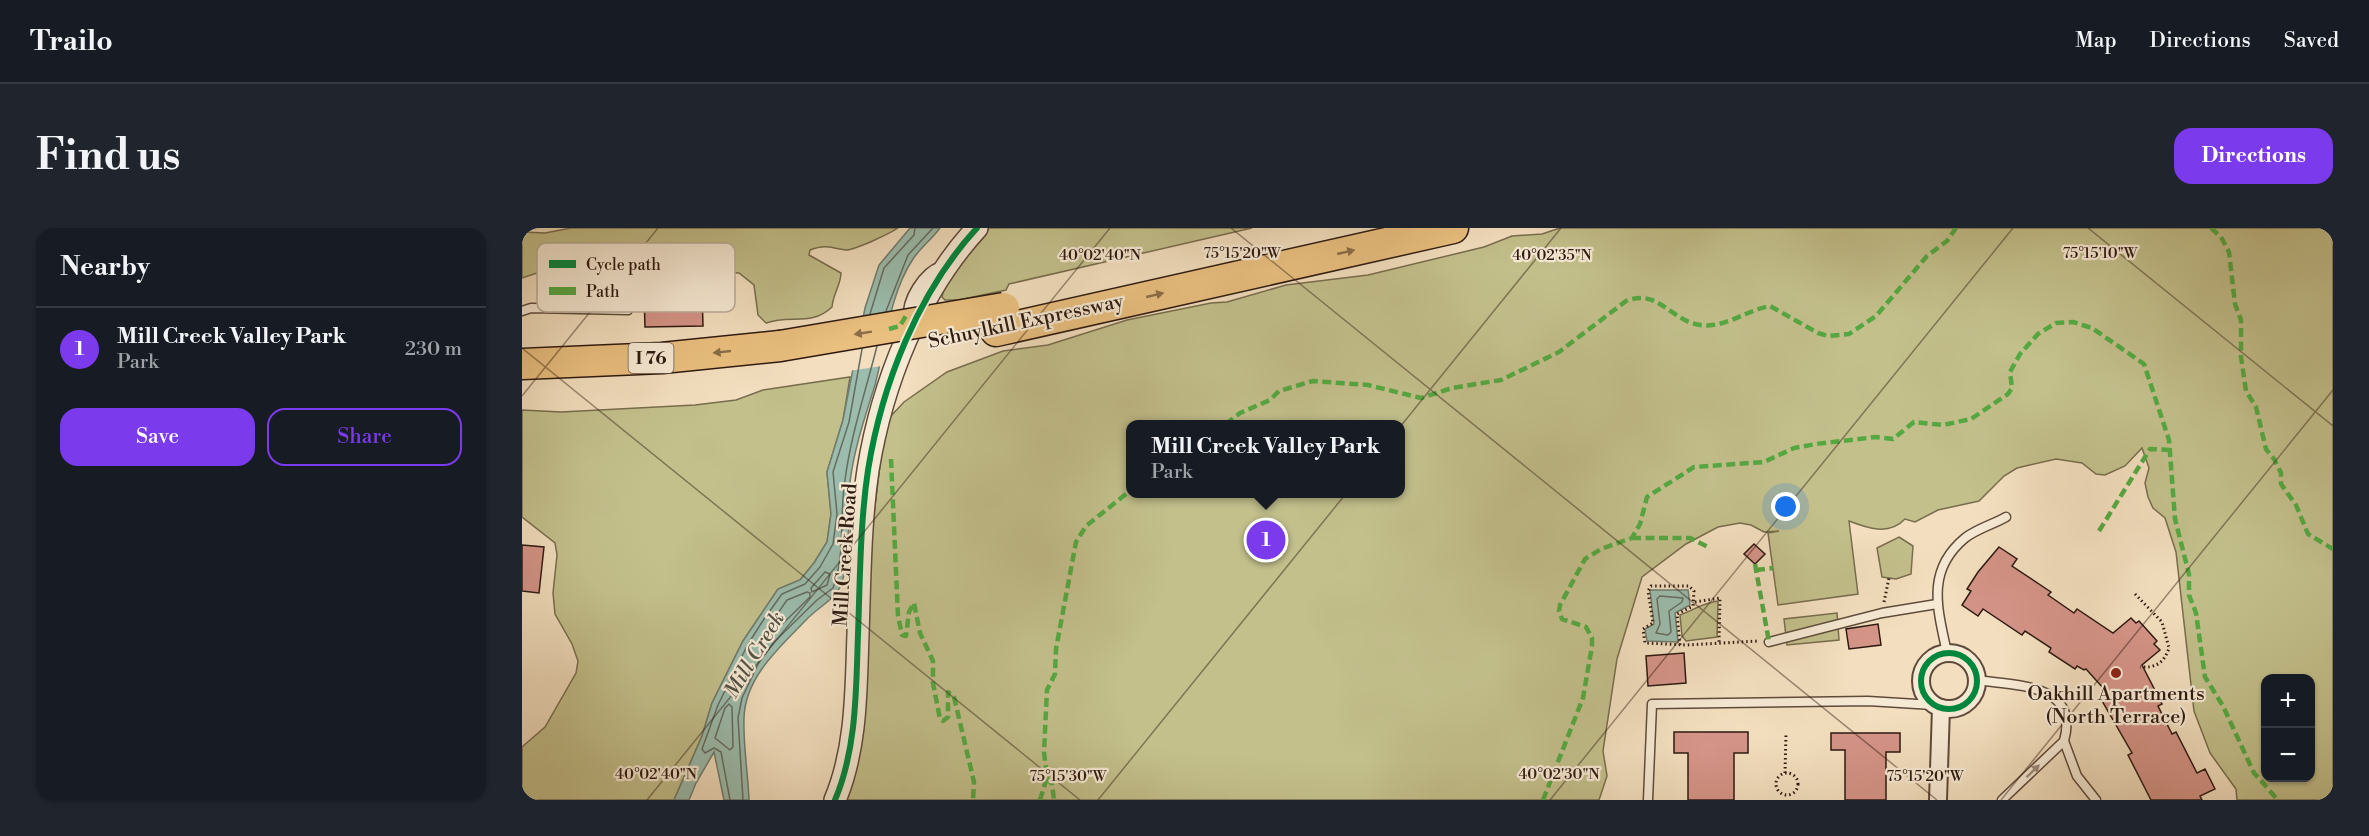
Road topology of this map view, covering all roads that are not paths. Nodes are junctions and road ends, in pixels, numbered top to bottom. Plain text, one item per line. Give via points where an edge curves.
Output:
1 (977, 228) edge
2 (1361, 228) edge
3 (1453, 228) edge
4 (537, 308) edge
5 (522, 311) edge
6 (1000, 320) junction
7 (776, 356) junction
8 (522, 363) edge
9 (522, 383) edge
10 (2006, 518) dead end
11 (1937, 604) junction
12 (1768, 642) road end
13 (1947, 654) junction
14 (1977, 680) junction
15 (1937, 707) junction
16 (2064, 741) junction
17 (835, 800) edge
18 (1648, 800) edge
19 (1938, 800) edge
20 (2002, 800) edge
21 (2096, 800) edge

1 - 17 street, Mill Creek Road via 947,264 911,332 882,410 868,471 853,725 845,772
2 - 6 highway, Schuylkill Expressway / I 76
6 -> 3 highway, Schuylkill Expressway / I 76
4 - 5 lane
6 - 7 highway, Schuylkill Expressway / I 76
7 -> 8 highway, Schuylkill Expressway / I 76
7 - 9 highway, Schuylkill Expressway / I 76 via 642,379
10 - 11 lane via 1965,538 1948,558 1937,580
11 - 12 lane via 1882,613
11 - 13 lane
13 - 14 street via 1956,654 1971,664
13 - 15 street via 1932,658 1921,678 1923,693
14 - 15 street via 1966,704 1958,708
14 - 16 lane via 2041,689 2052,695 2066,716
15 - 18 lane via 1868,701 1652,704
15 - 19 street
20 -> 16 lane
16 - 21 lane via 2077,776

